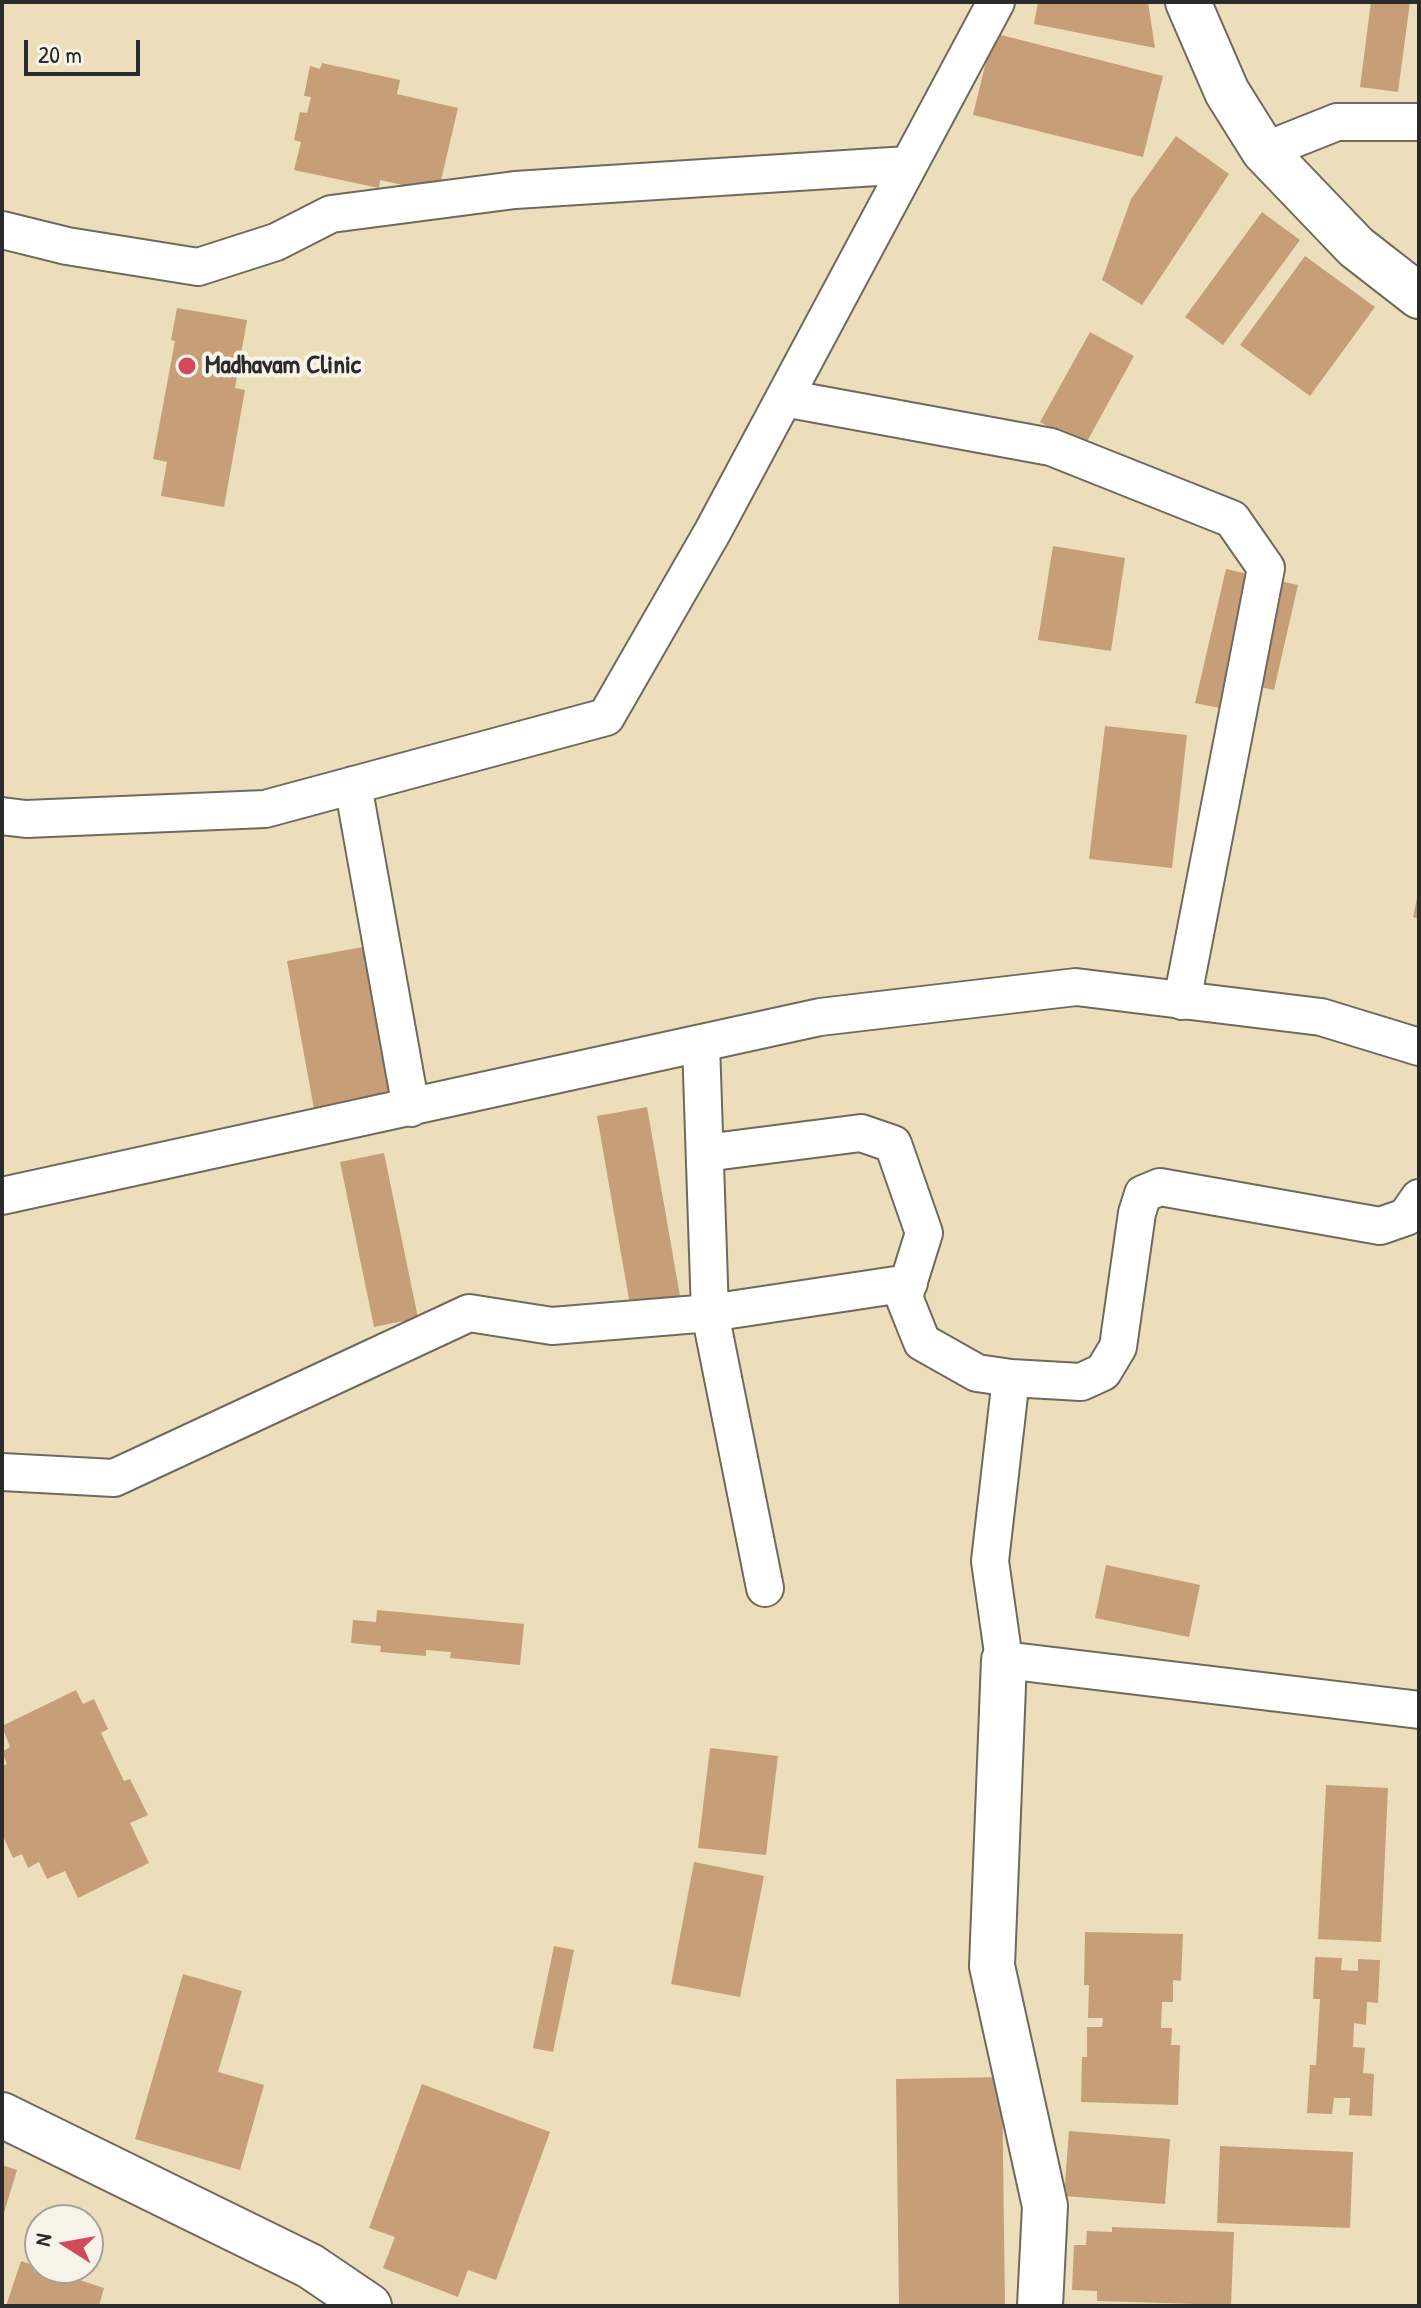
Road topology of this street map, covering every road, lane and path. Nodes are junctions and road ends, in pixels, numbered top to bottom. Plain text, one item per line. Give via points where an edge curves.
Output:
1 (996, 2) edge
2 (1188, 2) edge
3 (1419, 122) edge
4 (1264, 151) junction
5 (908, 165) junction
6 (2, 230) edge
7 (1419, 296) edge
8 (784, 398) junction
9 (353, 785) junction
10 (2, 816) edge
11 (1182, 1001) junction
12 (701, 1044) junction
13 (1419, 1047) edge
14 (411, 1108) junction
15 (705, 1153) junction
16 (2, 1196) edge
17 (1419, 1198) edge
18 (909, 1283) junction
19 (710, 1313) junction
20 (1011, 1378) junction
21 (2, 1472) edge
22 (765, 1588) dead end
23 (1004, 1660) junction
24 (1419, 1710) edge
25 (2, 2115) edge
26 (369, 2306) edge
27 (1040, 2306) edge

1 - 5 street
2 - 4 street via 1227,92
3 - 4 street via 1337,122
4 - 7 street via 1356,247
5 - 6 street via 515,190 331,214 276,242 198,267
5 - 8 street
8 - 9 street via 606,717
8 - 11 street via 1051,447 1232,519 1266,568
9 - 10 street via 265,809
9 - 14 street
11 - 12 street via 1076,987 820,1017
11 - 13 street via 1321,1017
12 - 14 street
12 - 15 street
14 - 16 street
15 - 18 street via 861,1133 893,1144 924,1233
15 - 19 street
17 - 20 street via 1406,1217 1380,1226 1160,1187 1143,1194 1118,1347 1103,1372 1081,1382
18 - 19 street
18 - 20 street via 904,1297 922,1342 977,1373
19 - 21 street via 552,1326 469,1313 114,1478
19 - 22 street
20 - 23 street via 990,1561
23 - 24 street
23 - 27 street via 992,1966 1045,2206
25 - 26 street via 310,2266

